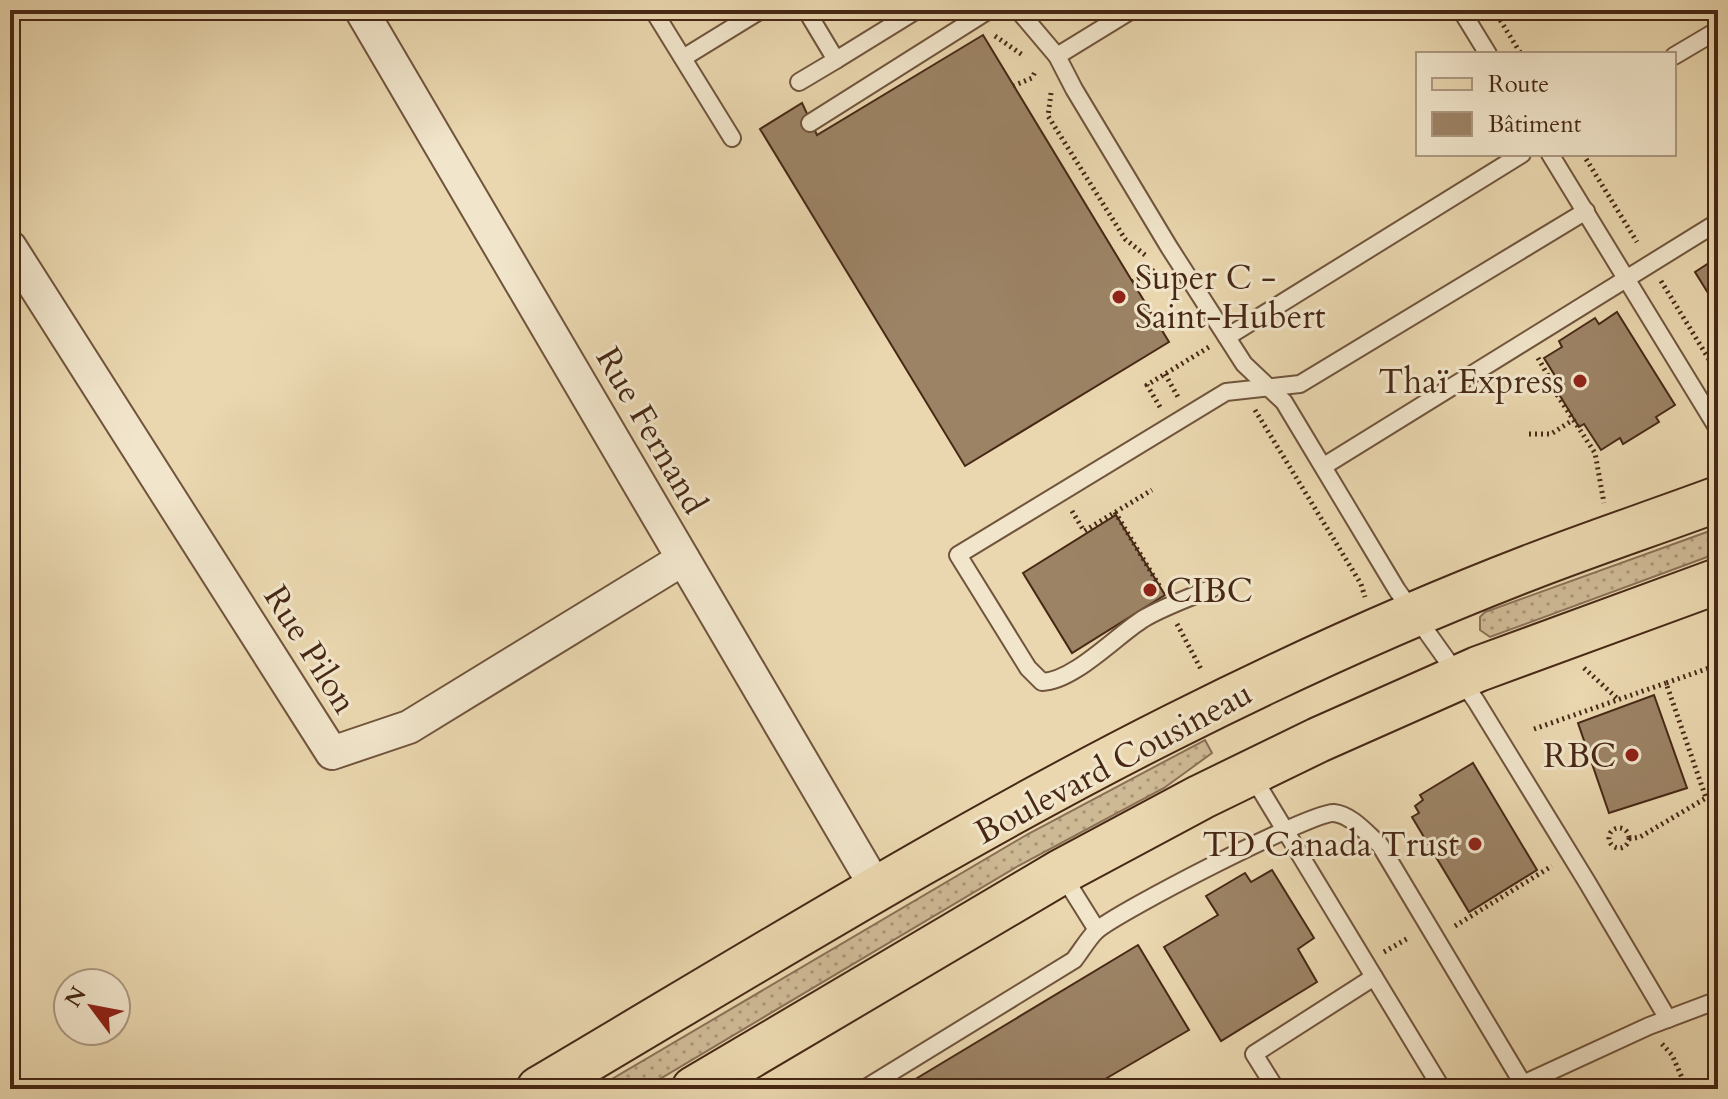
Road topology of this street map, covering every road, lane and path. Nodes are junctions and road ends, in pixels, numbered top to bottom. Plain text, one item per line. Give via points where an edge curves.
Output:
1 (361, 10) edge
2 (653, 10) edge
3 (761, 10) edge
4 (806, 10) edge
5 (917, 10) edge
6 (989, 10) edge
7 (1018, 10) edge
8 (1132, 10) edge
9 (1461, 10) edge
10 (1494, 10) edge
11 (1718, 30) edge
12 (995, 36) dead end
13 (1487, 52) edge
14 (1520, 52) edge
15 (1676, 55) edge
16 (1057, 56) junction
17 (683, 58) junction
18 (836, 60) junction
19 (1036, 70) junction
20 (799, 82) dead end
21 (1013, 86) dead end
22 (810, 123) dead end
23 (732, 138) dead end
24 (1519, 156) edge
25 (1551, 156) edge
26 (1584, 156) edge
27 (1586, 211) junction
28 (1718, 222) edge
29 (1637, 242) dead end
30 (10, 247) edge
31 (1156, 270) junction
32 (1672, 274) dead end
33 (1627, 278) junction
34 (1132, 282) dead end
35 (1164, 284) dead end
36 (1198, 336) dead end
37 (1227, 337) junction
38 (1206, 349) junction
39 (1535, 354) dead end
40 (1210, 357) dead end
41 (1718, 374) edge
42 (1147, 385) dead end
43 (1271, 387) junction
44 (1252, 406) dead end
45 (1573, 420) junction
46 (1718, 429) edge
47 (1529, 434) dead end
48 (1324, 466) junction
49 (1152, 490) dead end
50 (1718, 499) edge
51 (1605, 509) dead end
52 (1115, 512) junction
53 (1084, 531) dead end
54 (683, 559) junction
55 (1718, 581) edge
56 (1213, 588) dead end
57 (1165, 595) dead end
58 (1364, 606) dead end
59 (1413, 615) junction
60 (1172, 616) dead end
61 (1718, 623) edge
62 (1578, 662) dead end
63 (1459, 677) junction
64 (1207, 679) dead end
65 (1666, 683) junction
66 (1619, 700) junction
67 (1534, 729) dead end
68 (1250, 773) junction
69 (1718, 793) edge
70 (1708, 797) junction
71 (1718, 810) edge
72 (1286, 831) junction
73 (1629, 839) junction
74 (1553, 865) dead end
75 (1061, 872) junction
76 (877, 889) junction
77 (1449, 929) dead end
78 (1097, 930) junction
79 (1414, 934) dead end
80 (1382, 954) dead end
81 (1374, 977) junction
82 (1718, 1000) edge
83 (1668, 1019) junction
84 (1658, 1040) dead end
85 (707, 1086) edge
86 (1518, 1086) edge
87 (539, 1089) edge
88 (864, 1089) edge
89 (1276, 1089) edge
90 (1442, 1089) edge
91 (1687, 1089) edge

1 - 54 street, Rue Fernand
2 - 17 lane
3 - 17 lane
4 - 18 lane
5 - 18 lane
6 - 22 lane
7 - 16 lane
8 - 16 lane
9 - 13 lane
10 - 14 path
11 - 15 lane
12 - 19 path
16 - 37 lane
17 - 23 lane
18 - 20 lane
19 - 21 path via 1032,78
19 - 31 path via 1051,92 1048,116 1125,239
24 - 37 lane
25 - 27 lane
26 - 29 path
27 - 33 lane
27 - 43 lane via 1300,384
28 - 33 lane
30 - 54 street, Rue Pilon via 332,753 409,727
31 - 34 path
31 - 35 path
32 - 41 path via 1661,281
33 - 46 lane
33 - 48 lane
36 - 38 path
37 - 43 lane via 1244,364
38 - 40 path
38 - 42 path
39 - 45 path
43 - 48 lane
43 - 56 lane via 1226,392 958,555 1038,681 1054,681 1144,619
44 - 58 path via 1361,584
45 - 47 path via 1551,434
45 - 51 path via 1595,453
48 - 59 lane
49 - 52 path
50 - 59 main road, Boulevard Cousineau
52 - 53 path
52 - 57 path
54 - 76 street, Rue Fernand
55 - 63 main road
59 - 63 lane
59 - 76 main road, Boulevard Cousineau via 1172,727
60 - 64 path
61 - 65 path via 1709,668
62 - 66 path
63 - 68 main road
63 - 83 lane
65 - 66 path
65 - 70 path
66 - 67 path
68 - 72 lane
68 - 75 main road
69 - 70 path
70 - 71 path
70 - 73 path
72 - 78 lane
72 - 81 lane
72 - 86 lane via 1337,814 1380,845
73 - 73 path via 1622,847 1611,847 1610,835 1617,828
74 - 77 path
75 - 78 lane
75 - 85 main road
76 - 87 main road, Boulevard Cousineau
78 - 88 lane via 1074,960
79 - 80 path
81 - 89 lane via 1254,1054
81 - 90 lane
82 - 83 lane
83 - 86 lane
84 - 91 path via 1672,1055

